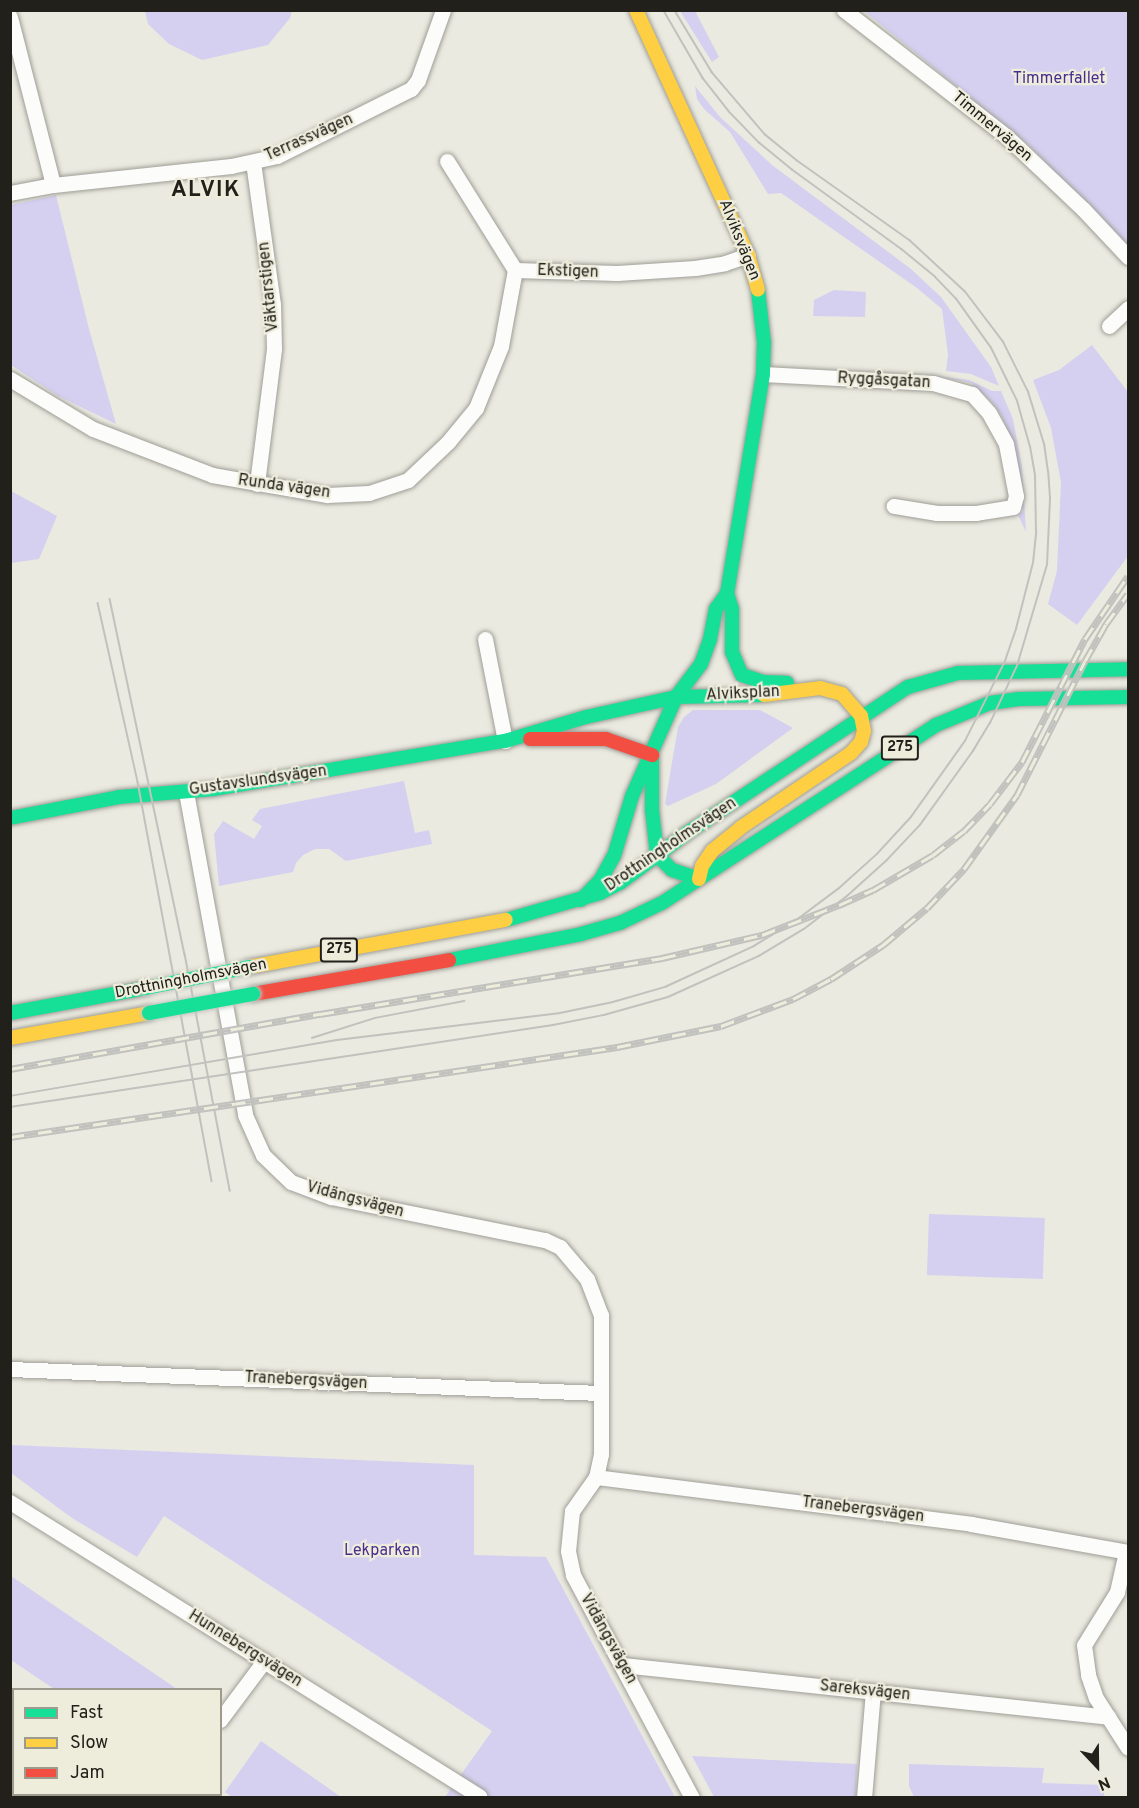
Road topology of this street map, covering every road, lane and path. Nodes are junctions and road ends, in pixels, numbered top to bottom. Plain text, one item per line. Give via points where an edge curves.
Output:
1 (442, 10) edge
2 (636, 10) edge
3 (844, 10) edge
4 (10, 17) edge
5 (447, 161) dead end
6 (253, 162) junction
7 (53, 185) junction
8 (10, 193) edge
9 (748, 255) junction
10 (1128, 257) edge
11 (515, 270) junction
12 (1128, 308) edge
13 (1109, 326) dead end
14 (763, 374) junction
15 (10, 379) edge
16 (257, 484) junction
17 (894, 506) dead end
18 (728, 593) junction
19 (485, 639) dead end
20 (1128, 669) edge
21 (820, 688) junction
22 (1128, 697) edge
23 (676, 698) junction
24 (861, 716) junction
25 (511, 740) junction
26 (652, 755) junction
27 (186, 792) junction
28 (10, 818) edge
29 (657, 855) junction
30 (699, 879) junction
31 (580, 901) junction
32 (10, 1013) edge
33 (10, 1038) edge
34 (10, 1369) edge
35 (601, 1393) junction
36 (596, 1477) junction
37 (10, 1502) edge
38 (1127, 1552) edge
39 (264, 1661) junction
40 (623, 1665) junction
41 (873, 1691) junction
42 (222, 1717) edge
43 (1108, 1717) junction
44 (1128, 1748) edge
45 (479, 1796) edge
46 (692, 1797) edge
47 (864, 1797) edge

1 - 6 street, Terrassvägen via 418,80 411,89 277,156
2 - 9 main road, Alviksvägen
3 - 10 street, Timmervägen via 1006,136
4 - 7 street
5 - 11 street, Ekstigen
6 - 7 street, Terrassvägen
6 - 16 street, Väktarstigen via 273,304 274,349
7 - 8 street, Terrassvägen
9 - 11 street, Ekstigen via 695,268 617,273
9 - 14 main road, Alviksvägen via 762,313
11 - 16 street, Runda vägen via 501,346 476,408 408,480 369,493 327,495
12 - 13 street
14 - 17 street, Ryggåsgatan via 933,383 972,393 989,413 1006,444 1016,496 1014,507 947,513
14 - 18 main road, Alviksvägen
15 - 16 street, Runda vägen via 93,429 212,474
18 - 21 main road, Alviksvägen via 732,652 742,675 764,682
18 - 23 main road, Alviksvägen via 716,609 701,664
19 - 25 street
20 - 24 main road, Drottningholmsvägen / 275 via 958,673 908,687
21 - 23 main road, Alviksplan via 765,695
21 - 24 main road, Alviksplan via 843,694
22 - 30 main road, Drottningholmsvägen / 275 via 990,703 936,725
23 - 25 main road, Gustavslundsvägen via 549,726
23 - 26 main road
24 - 29 main road, Drottningholmsvägen / 275
24 - 30 main road via 864,731 861,742 851,753 712,851
25 - 26 main road, Gustavslundsvägen via 606,739
25 - 27 main road, Gustavslundsvägen
26 - 29 main road
26 - 31 main road via 632,796 614,856 601,879
27 - 28 main road, Gustavslundsvägen via 119,797
27 - 35 street, Vidängsvägen via 245,1115 263,1155 291,1182 320,1194 545,1240 560,1247 574,1260 596,1298 601,1315
29 - 30 main road via 672,870
29 - 31 main road, Drottningholmsvägen / 275 via 620,883
30 - 33 main road, Drottningholmsvägen / 275, bridge via 642,914 581,934
31 - 32 main road, Drottningholmsvägen / 275, bridge via 527,916
34 - 35 street, Tranebergsvägen
35 - 36 street, Vidängsvägen via 601,1454
36 - 38 street, Tranebergsvägen via 971,1524
36 - 40 street, Vidängsvägen via 572,1511 568,1551 573,1575
37 - 39 street, Hunnebergsvägen
38 - 43 street via 1117,1592 1084,1645 1088,1675
39 - 42 street
39 - 45 street, Hunnebergsvägen
40 - 41 street, Sareksvägen
40 - 46 street, Vidängsvägen
41 - 43 street, Sareksvägen
41 - 47 street
43 - 44 street

